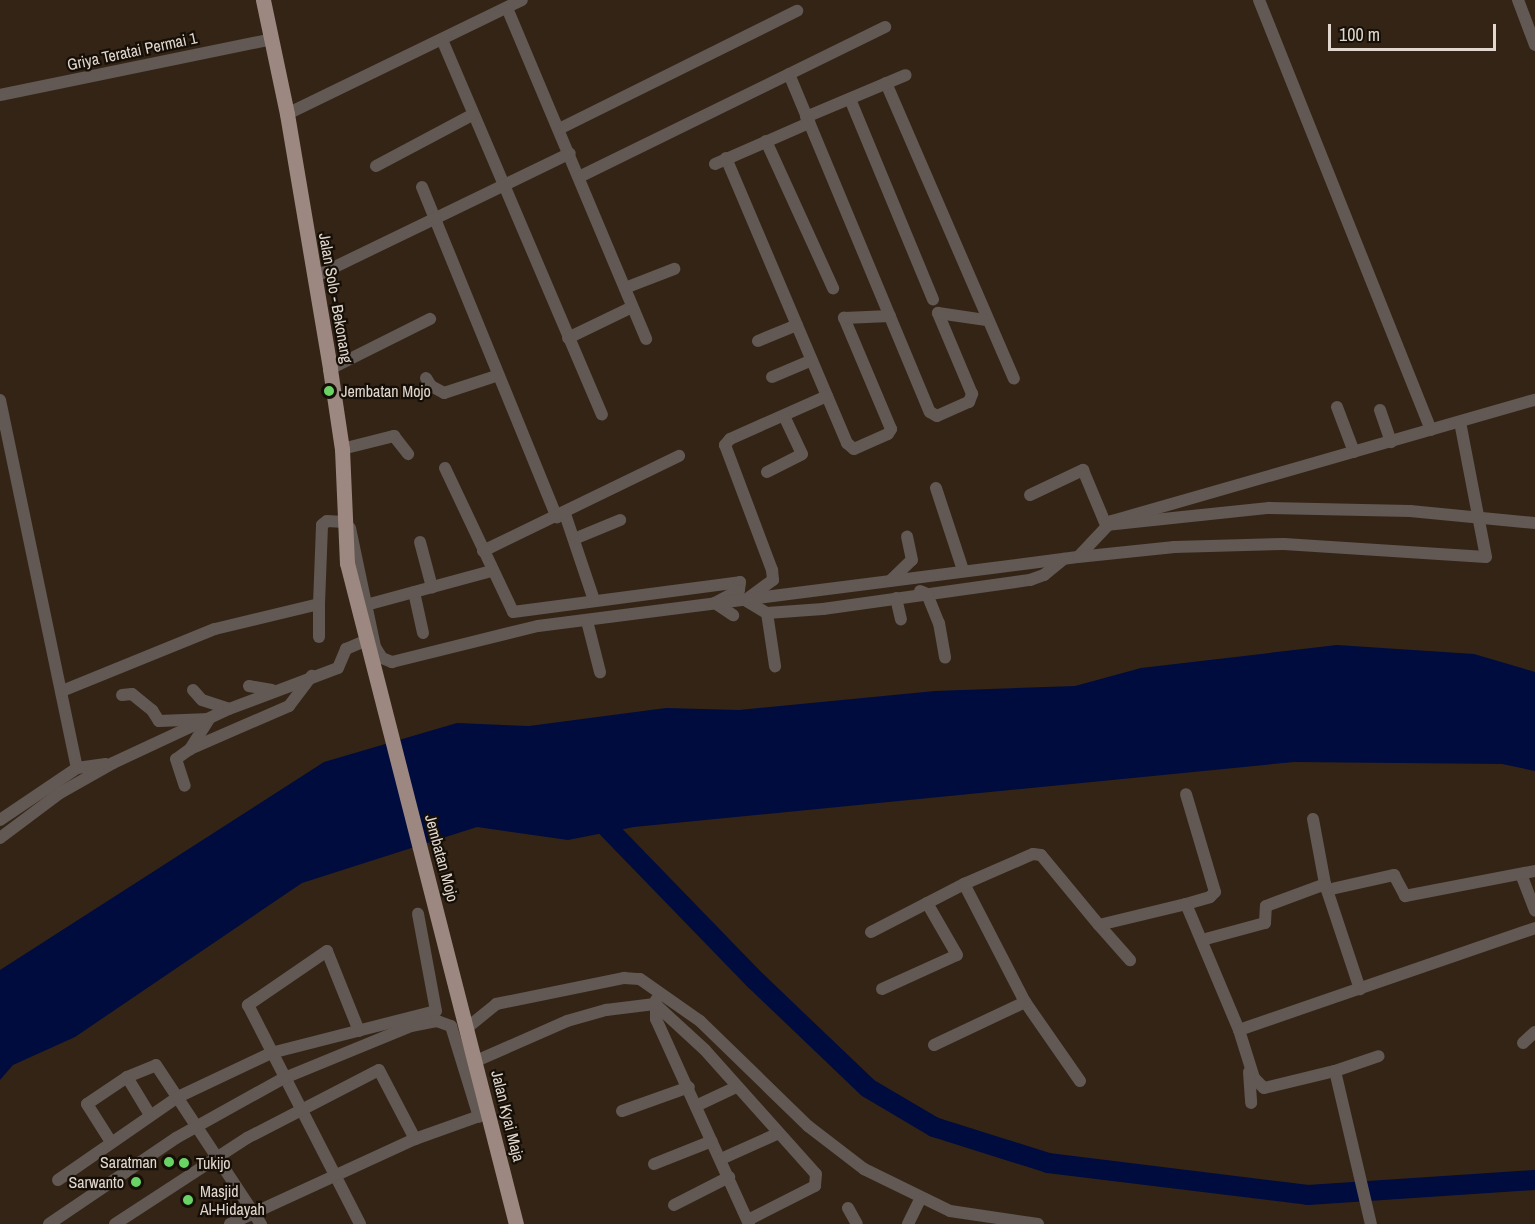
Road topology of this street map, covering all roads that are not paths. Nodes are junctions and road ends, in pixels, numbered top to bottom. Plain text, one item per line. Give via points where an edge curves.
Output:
1 (263, 0) edge
2 (522, 0) edge
3 (1259, 0) edge
4 (1518, 0) edge
5 (507, 9) junction
6 (797, 11) dead end
7 (885, 27) dead end
8 (272, 39) junction
9 (443, 42) junction
10 (1535, 45) edge
11 (789, 74) junction
12 (906, 75) dead end
13 (886, 83) junction
14 (0, 95) edge
15 (850, 99) junction
16 (287, 114) junction
17 (472, 115) junction
18 (808, 120) junction
19 (559, 129) junction
20 (766, 141) junction
21 (570, 153) junction
22 (376, 166) dead end
23 (579, 177) junction
24 (501, 184) junction
25 (422, 187) dead end
26 (435, 217) junction
27 (674, 269) dead end
28 (314, 277) junction
29 (625, 288) junction
30 (833, 288) dead end
31 (933, 299) dead end
32 (632, 307) junction
33 (890, 316) junction
34 (430, 320) dead end
35 (986, 321) junction
36 (797, 325) junction
37 (568, 338) junction
38 (646, 339) dead end
39 (758, 341) dead end
40 (812, 360) junction
41 (330, 369) junction
42 (496, 376) junction
43 (772, 377) dead end
44 (426, 378) dead end
45 (1014, 379) dead end
46 (827, 396) junction
47 (0, 400) edge
48 (1535, 400) edge
49 (1337, 407) dead end
50 (1380, 410) dead end
51 (603, 414) dead end
52 (784, 416) junction
53 (1460, 422) junction
54 (1431, 430) junction
55 (1391, 442) junction
56 (342, 448) junction
57 (1354, 452) junction
58 (408, 454) dead end
59 (679, 456) dead end
60 (446, 468) dead end
61 (767, 472) dead end
62 (936, 488) dead end
63 (1030, 495) dead end
64 (344, 504) junction
65 (561, 515) junction
66 (1478, 517) junction
67 (620, 519) dead end
68 (344, 522) junction
69 (1535, 523) edge
70 (1103, 528) junction
71 (907, 537) dead end
72 (574, 539) junction
73 (420, 542) dead end
74 (483, 551) junction
75 (1078, 557) junction
76 (1064, 559) junction
77 (963, 570) junction
78 (491, 571) junction
79 (895, 581) junction
80 (432, 587) junction
81 (414, 592) junction
82 (927, 594) junction
83 (896, 598) junction
84 (594, 600) junction
85 (745, 600) junction
86 (715, 603) junction
87 (319, 604) junction
88 (366, 605) junction
89 (766, 613) junction
90 (733, 615) dead end
91 (901, 619) dead end
92 (587, 621) junction
93 (423, 633) dead end
94 (319, 637) dead end
95 (365, 641) junction
96 (945, 657) dead end
97 (775, 666) dead end
98 (600, 672) dead end
99 (372, 674) joint
100 (313, 675) junction
101 (249, 686) dead end
102 (193, 690) dead end
103 (62, 691) junction
104 (273, 691) junction
105 (122, 695) dead end
106 (229, 709) junction
107 (209, 719) junction
108 (190, 749) junction
109 (113, 763) junction
110 (77, 768) junction
111 (185, 786) dead end
112 (1186, 794) dead end
113 (1313, 819) dead end
114 (0, 820) edge
115 (0, 838) edge
116 (1535, 871) edge
117 (1521, 874) junction
118 (964, 884) junction
119 (1326, 887) junction
120 (927, 903) junction
121 (1186, 904) junction
122 (1535, 910) edge
123 (418, 914) dead end
124 (1099, 925) junction
125 (1535, 928) edge
126 (871, 932) dead end
127 (1202, 939) junction
128 (1130, 960) dead end
129 (1360, 988) junction
130 (882, 989) dead end
131 (659, 990) junction
132 (1025, 1002) junction
133 (655, 1005) junction
134 (466, 1022) junction
135 (1239, 1030) junction
136 (359, 1031) junction
137 (1535, 1032) edge
138 (1523, 1042) dead end
139 (934, 1045) dead end
140 (271, 1053) junction
141 (1379, 1056) dead end
142 (476, 1061) junction
143 (1335, 1071) junction
144 (127, 1077) junction
145 (282, 1079) junction
146 (1080, 1081) dead end
147 (689, 1087) junction
148 (736, 1087) junction
149 (178, 1096) junction
150 (1251, 1103) dead end
151 (698, 1105) junction
152 (300, 1108) junction
153 (622, 1111) dead end
154 (484, 1114) junction
155 (150, 1115) junction
156 (196, 1127) junction
157 (777, 1134) junction
158 (415, 1139) junction
159 (711, 1141) junction
160 (111, 1142) junction
161 (216, 1158) junction
162 (721, 1159) junction
163 (654, 1164) dead end
164 (336, 1177) junction
165 (729, 1177) junction
166 (58, 1180) dead end
167 (920, 1199) junction
168 (674, 1205) dead end
169 (848, 1208) dead end
170 (1370, 1218) edge
171 (257, 1219) edge
172 (749, 1222) edge
173 (49, 1224) edge
174 (115, 1224) edge
175 (230, 1224) edge
176 (360, 1224) edge
177 (516, 1224) edge
178 (856, 1224) edge
179 (908, 1224) edge
180 (1038, 1224) edge

1 - 8 main road, Jalan Solo - Bekonang
2 - 5 street
3 - 54 street
4 - 10 street
5 - 9 street
5 - 19 street
6 - 19 street
7 - 11 street
8 - 14 street, Griya Teratai Permai 1
8 - 16 main road, Jalan Solo - Bekonang
9 - 16 street
9 - 17 street
11 - 18 street
11 - 23 street
12 - 13 street
13 - 15 street
13 - 35 street
15 - 18 street
15 - 31 street
16 - 28 main road, Jalan Solo - Bekonang
17 - 22 street
17 - 24 street
18 - 20 street
18 - 33 street
19 - 21 street
20 - 30 street
20 - 36 street via 720,161
21 - 23 street
21 - 24 street
23 - 29 street
24 - 26 street
24 - 37 street
25 - 26 street
26 - 28 street
26 - 42 street
27 - 29 street
28 - 41 main road, Jalan Solo - Bekonang
29 - 32 street
32 - 37 street
32 - 38 street
33 - 35 street via 930,412 937,416 969,402 972,394 938,313
33 - 46 street via 844,318 890,432 854,449 847,443
34 - 41 street
35 - 45 street
36 - 39 street
36 - 40 street
37 - 51 street
40 - 43 street
40 - 46 street
41 - 56 main road, Jalan Solo - Bekonang
42 - 44 street via 444,393
42 - 65 street
46 - 52 street
47 - 103 street
48 - 53 street
49 - 57 street
50 - 55 street
52 - 61 street via 802,454
52 - 85 street via 730,439 725,445 772,570 773,580
53 - 54 street
53 - 66 street
54 - 55 street
55 - 57 street
56 - 58 street via 394,436
56 - 64 main road, Jalan Solo - Bekonang
57 - 70 street
59 - 65 street
60 - 74 street
62 - 77 street
63 - 70 street via 1083,470
64 - 68 main road, Jalan Solo - Bekonang
64 - 88 street
65 - 72 street
65 - 74 street
66 - 69 street
66 - 70 street via 1269,508
66 - 75 street via 1486,557 1284,544 1174,547
67 - 72 street
68 - 87 street via 327,521 322,525
68 - 95 main road, Jalan Solo - Bekonang via 346,563
70 - 75 street
71 - 79 street via 912,560
72 - 84 street
73 - 80 street
74 - 78 street
75 - 76 street
76 - 77 street
76 - 82 street via 1044,575 1030,580
77 - 79 street
78 - 80 street
78 - 84 street via 513,612
79 - 82 street
79 - 85 street
80 - 81 street
81 - 88 street
81 - 93 street
82 - 83 street
82 - 96 street
83 - 89 street
83 - 91 street
84 - 86 street via 741,583 739,590
85 - 86 street
85 - 89 street
86 - 90 street
86 - 92 street
87 - 94 street
87 - 103 street via 197,635
88 - 92 street via 378,654 392,662 538,626
89 - 97 street
92 - 98 street
95 - 99 main road, Jalan Solo - Bekonang
95 - 100 street via 346,649 338,668
99 - 134 main road, Jembatan Mojo
100 - 104 street
100 - 108 street via 289,705
101 - 104 street
102 - 106 street via 202,700
103 - 110 street
104 - 106 street
105 - 107 street via 132,694 159,721
106 - 107 street
107 - 108 street
107 - 109 street
108 - 111 street via 176,759
109 - 110 street
109 - 115 street via 60,794
110 - 114 street
112 - 121 street via 1215,892
113 - 119 street
116 - 117 street
117 - 119 street via 1406,896 1394,875
117 - 122 street
118 - 120 street
118 - 124 street via 1038,853
118 - 132 street
119 - 127 street via 1266,906 1265,923
119 - 129 street
120 - 126 street
120 - 130 street via 957,955
121 - 124 street
121 - 127 street
123 - 136 street via 438,1009
124 - 128 street
125 - 129 street
127 - 135 street
129 - 135 street
131 - 133 street
131 - 134 street via 640,979 624,978 496,1004
131 - 167 street via 700,1021 808,1126 864,1169
132 - 139 street
132 - 146 street
133 - 142 street via 606,1010 567,1021
133 - 147 street via 656,1019
133 - 148 street via 696,1040
134 - 142 main road, Jalan Kyai Maja
135 - 143 street via 1254,1078 1264,1088
135 - 150 street via 1248,1063
136 - 140 street
136 - 140 street via 327,951 249,1003 249,1011
137 - 138 street
140 - 145 street
140 - 149 street
141 - 143 street
142 - 154 main road, Jalan Kyai Maja
143 - 170 street
144 - 149 street via 156,1065
144 - 155 street
144 - 160 street via 87,1104
145 - 152 street
145 - 154 street via 384,1034 446,1021
145 - 156 street
147 - 151 street
147 - 153 street
148 - 151 street
148 - 157 street
149 - 155 street
149 - 156 street
151 - 159 street
152 - 158 street via 378,1070
152 - 161 street
152 - 164 street
154 - 158 street
154 - 177 main road, Jalan Kyai Maja
155 - 160 street
156 - 161 street
156 - 173 street
157 - 162 street
157 - 172 street via 816,1174 818,1182
158 - 164 street
159 - 162 street
159 - 163 street
160 - 166 street
161 - 171 street
161 - 174 street
162 - 165 street
164 - 171 street
164 - 176 street
165 - 168 street
165 - 172 street
167 - 179 street
167 - 180 street via 950,1211
169 - 178 street
171 - 175 street

